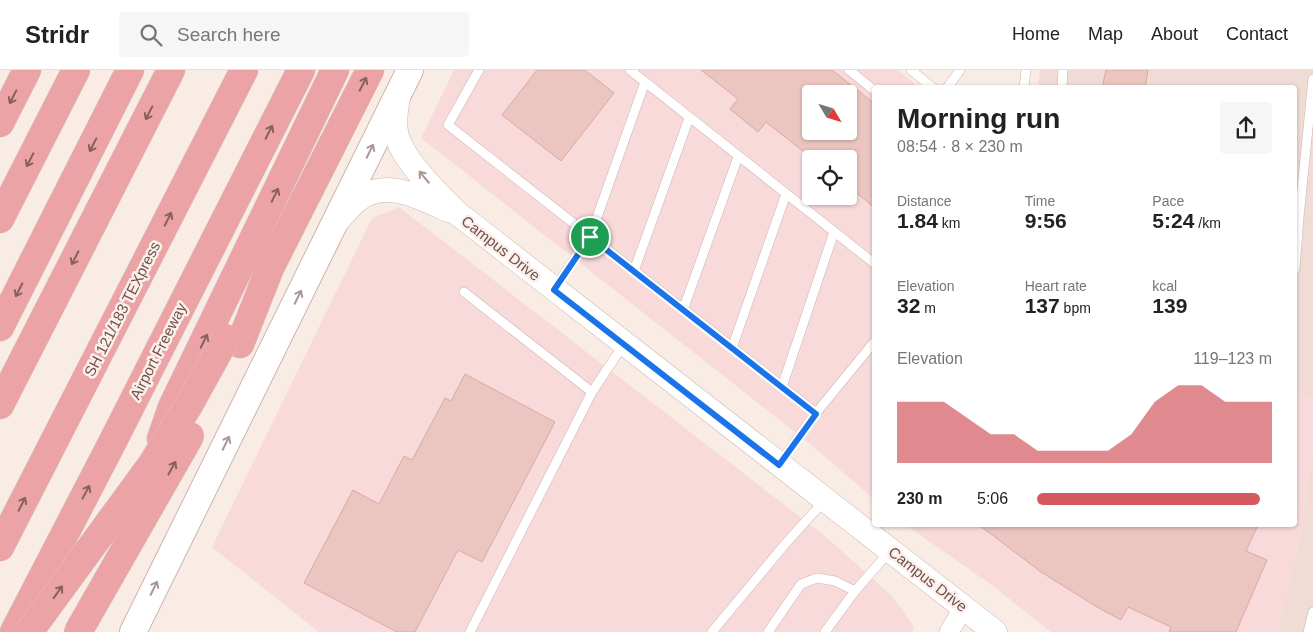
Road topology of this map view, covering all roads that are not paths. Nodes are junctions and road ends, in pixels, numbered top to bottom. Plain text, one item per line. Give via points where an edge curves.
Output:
1 (27, 70) edge
2 (76, 70) edge
3 (130, 70) edge
4 (171, 70) edge
5 (244, 70) edge
6 (301, 70) edge
7 (335, 70) edge
8 (370, 70) edge
9 (479, 70) edge
10 (630, 70) edge
11 (849, 70) edge
12 (911, 70) edge
13 (960, 70) edge
14 (1026, 70) edge
15 (1063, 70) edge
16 (1313, 79) edge
17 (405, 81) edge
18 (645, 82) junction
19 (929, 85) edge
20 (949, 85) edge
21 (1024, 85) edge
22 (1062, 85) edge
23 (872, 89) edge
24 (689, 118) junction
25 (0, 123) edge
26 (738, 157) junction
27 (786, 194) junction
28 (457, 213) junction
29 (0, 219) edge
30 (334, 225) junction
31 (834, 232) junction
32 (590, 237) junction
33 (1297, 248) edge
34 (872, 262) edge
35 (634, 271) junction
36 (554, 290) junction
37 (464, 292) dead end
38 (683, 310) junction
39 (0, 327) edge
40 (233, 341) junction
41 (624, 344) junction
42 (872, 345) edge
43 (732, 348) junction
44 (782, 387) junction
45 (592, 392) junction
46 (0, 405) edge
47 (816, 414) junction
48 (779, 465) junction
49 (824, 501) junction
50 (0, 547) edge
51 (891, 550) junction
52 (855, 591) junction
53 (964, 607) junction
54 (1313, 612) edge
55 (14, 632) edge
56 (29, 632) edge
57 (78, 632) edge
58 (94, 632) edge
59 (133, 632) edge
60 (470, 632) edge
61 (712, 632) edge
62 (768, 632) edge
63 (825, 632) edge
64 (949, 632) edge
65 (995, 632) edge
66 (1308, 632) edge

1 -> 25 highway
2 -> 29 highway
3 -> 39 highway
4 -> 46 highway
50 -> 5 highway, SH 121/183 TEXpress
55 -> 6 highway, Airport Freeway
58 -> 7 highway via 172,407
40 -> 8 highway
9 - 32 lane via 448,125
10 - 18 lane
11 - 23 lane
12 - 19 lane
13 - 20 lane
14 - 21 lane
15 - 22 lane
16 - 33 lane
28 -> 17 street, Campus Drive via 401,148 395,116
30 -> 17 main road
18 - 24 lane
18 - 32 lane
24 - 26 lane
24 - 35 lane
26 - 27 lane
26 - 38 lane
27 - 31 lane
27 - 43 lane
28 - 30 street, Campus Drive via 398,191 380,190 361,198
28 - 36 street, Campus Drive
59 -> 30 main road
31 - 34 lane
31 - 44 lane
32 - 35 lane
32 - 36 lane
35 - 38 lane
36 - 41 street, Campus Drive
37 - 45 lane
38 - 43 lane
56 -> 40 highway, bridge via 152,464
57 -> 40 highway, bridge via 196,425
41 - 45 lane
41 - 48 street, Campus Drive
42 - 47 lane
43 - 44 lane
44 - 47 lane
45 - 60 lane
47 - 48 lane
48 - 49 street, Campus Drive
49 - 51 street, Campus Drive
49 - 61 lane
51 - 52 lane
51 - 53 street, Campus Drive
52 - 62 lane via 835,581 817,578 802,584
52 - 63 lane
53 - 64 street
53 - 65 street, Campus Drive
54 - 66 lane

